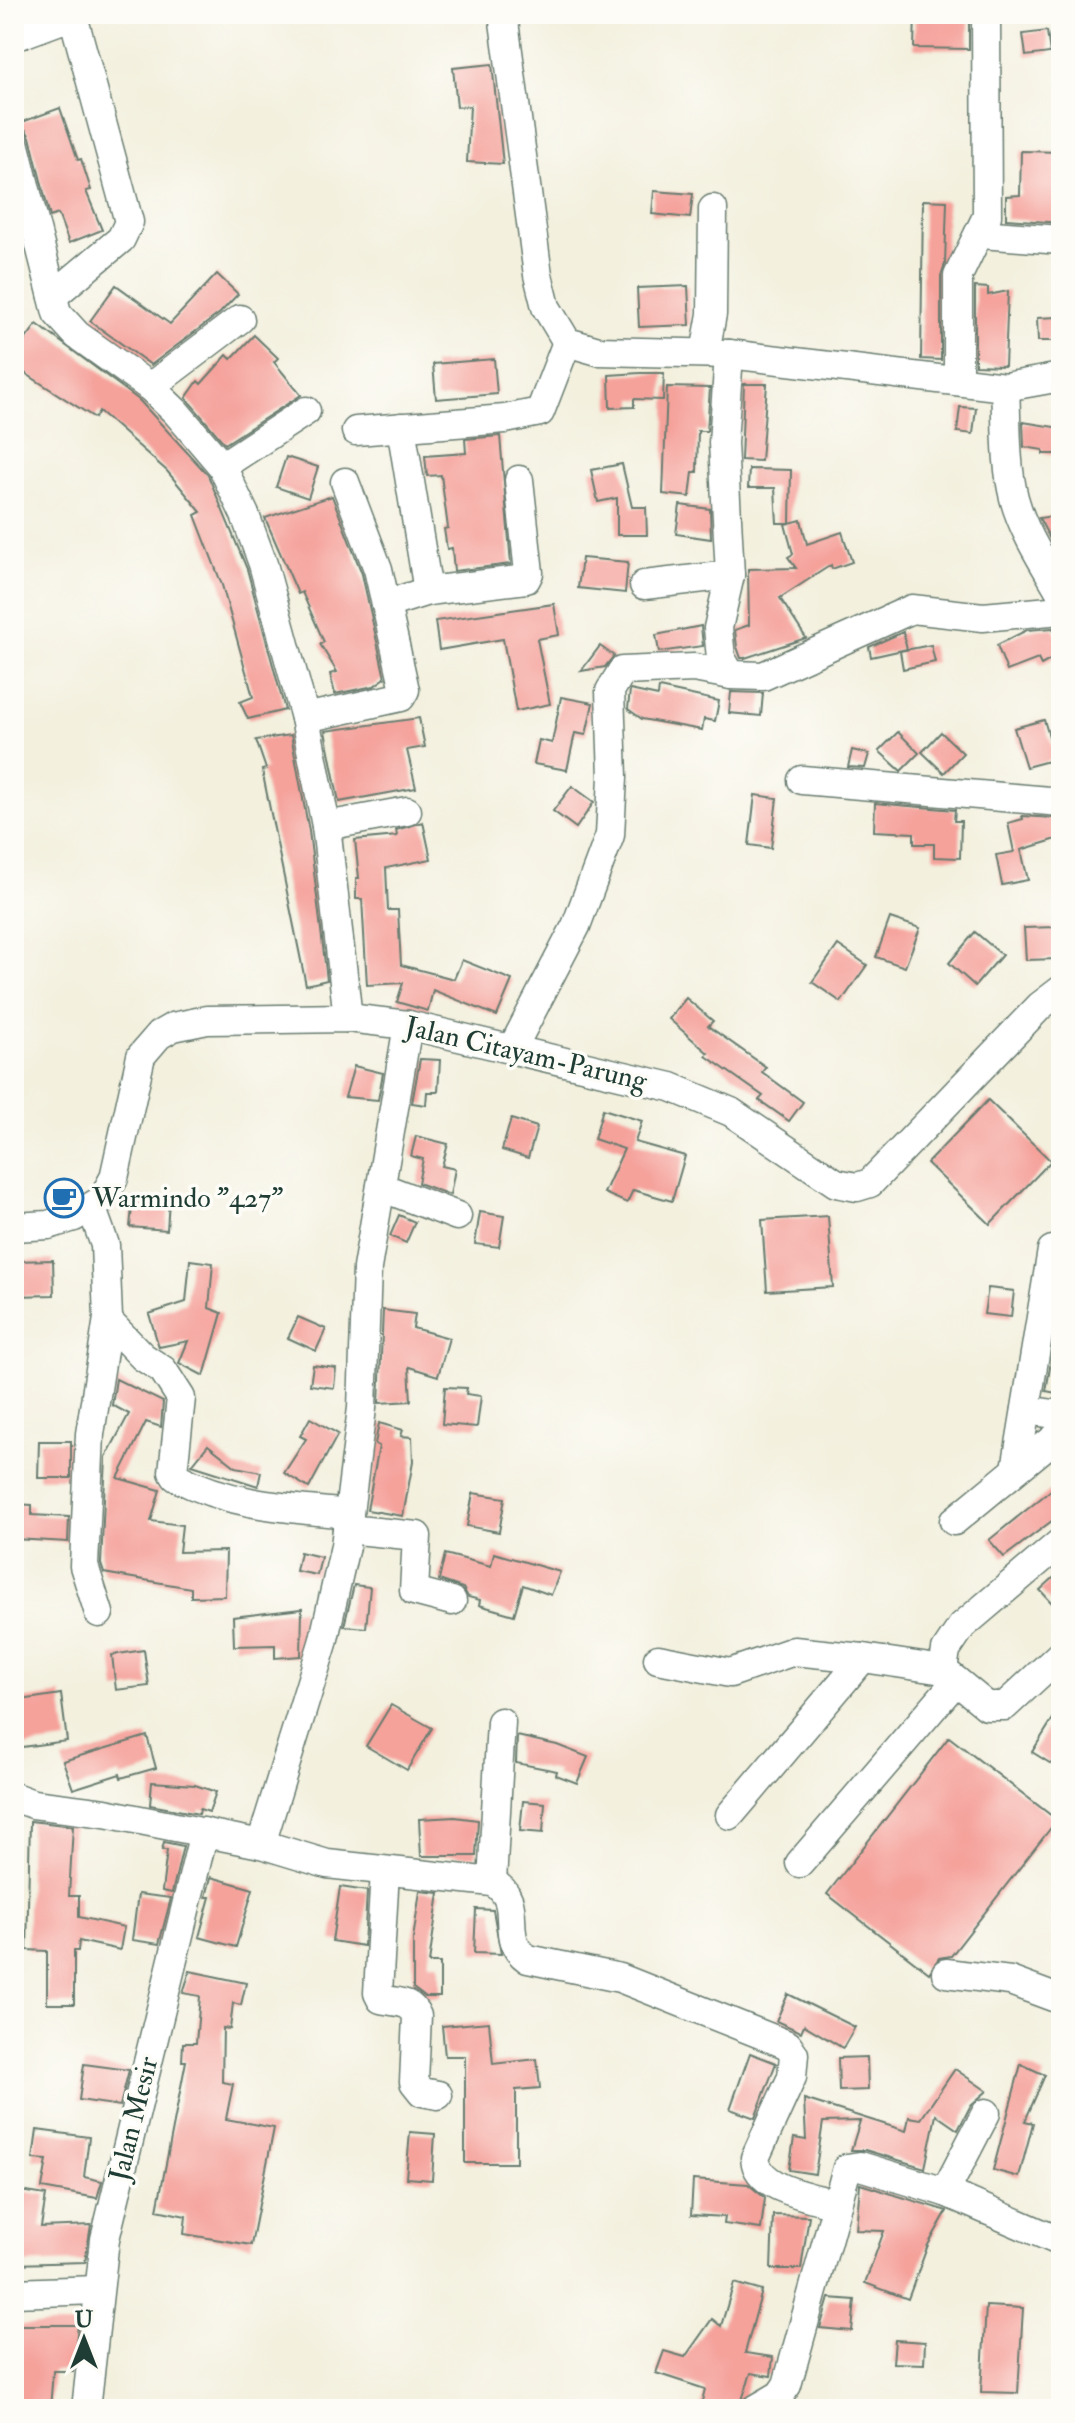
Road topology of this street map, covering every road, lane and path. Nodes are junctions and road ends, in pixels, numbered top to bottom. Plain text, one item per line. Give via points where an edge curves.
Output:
1 (503, 14) edge
2 (986, 14) edge
3 (14, 37) edge
4 (14, 142) edge
5 (713, 209) dead end
6 (981, 234) junction
7 (1061, 240) edge
8 (53, 296) junction
9 (240, 319) dead end
10 (567, 342) junction
11 (717, 354) junction
12 (1061, 377) edge
13 (958, 381) junction
14 (150, 387) junction
15 (1005, 387) junction
16 (306, 411) dead end
17 (401, 427) junction
18 (356, 431) dead end
19 (222, 466) junction
20 (519, 480) dead end
21 (345, 482) dead end
22 (730, 575) junction
23 (644, 585) dead end
24 (428, 591) junction
25 (1061, 593) edge
26 (387, 604) junction
27 (1061, 610) edge
28 (731, 675) junction
29 (305, 718) junction
30 (802, 780) dead end
31 (1061, 802) edge
32 (407, 811) dead end
33 (326, 826) junction
34 (1061, 990) edge
35 (348, 1018) junction
36 (408, 1025) junction
37 (512, 1049) junction
38 (381, 1187) junction
39 (92, 1209) junction
40 (457, 1216) dead end
41 (14, 1227) edge
42 (1052, 1250) dead end
43 (108, 1321) junction
44 (1026, 1410) junction
45 (1061, 1415) edge
46 (1061, 1433) edge
47 (1016, 1469) junction
48 (954, 1521) dead end
49 (348, 1522) junction
50 (1061, 1542) edge
51 (452, 1601) dead end
52 (99, 1613) dead end
53 (1061, 1654) edge
54 (863, 1658) junction
55 (658, 1659) dead end
56 (950, 1675) junction
57 (501, 1722) dead end
58 (14, 1797) edge
59 (730, 1815) dead end
60 (204, 1832) junction
61 (261, 1844) junction
62 (800, 1863) dead end
63 (385, 1871) junction
64 (492, 1882) junction
65 (946, 1973) dead end
66 (1061, 2000) edge
67 (438, 2095) dead end
68 (986, 2113) dead end
69 (945, 2192) junction
70 (835, 2204) junction
71 (1061, 2242) edge
72 (97, 2290) junction
73 (14, 2293) edge
74 (86, 2409) edge
75 (756, 2409) edge

1 - 10 street via 538,275 546,307
2 - 6 street via 987,216
3 - 8 street via 67,18 75,23 129,222 121,239
4 - 8 street
5 - 11 street
6 - 7 street
6 - 13 street via 958,276
8 - 14 street via 57,313 77,335
9 - 14 street
10 - 11 street via 598,351
10 - 17 street via 540,412
11 - 13 street
11 - 22 street
12 - 15 street
13 - 15 street
14 - 19 street
15 - 25 street via 1015,501
16 - 19 street
17 - 18 street
17 - 24 street
19 - 29 street via 263,564
20 - 24 street via 526,579
21 - 26 street
22 - 23 street
22 - 28 street via 718,628 721,658
24 - 26 street
26 - 29 street via 404,694
27 - 28 street via 983,617 912,609 763,676
28 - 37 street via 694,668 632,669 612,682 610,835 576,926
29 - 33 street
30 - 31 street
32 - 33 street
33 - 35 street
34 - 37 street, Jalan Citayam-Parung via 870,1183 857,1187 836,1183 700,1097
35 - 36 street, Jalan Citayam-Parung
35 - 39 street, Jalan Citayam-Parung via 207,1020 159,1035 135,1070 110,1191
36 - 37 street, Jalan Citayam-Parung
36 - 38 street
38 - 40 street
38 - 49 street via 367,1268 362,1408
39 - 41 street via 48,1225
39 - 43 street via 105,1245
42 - 44 street
43 - 49 street via 163,1370 181,1398 176,1477 211,1494
43 - 52 street via 90,1434 84,1566
44 - 45 street
44 - 47 street
46 - 47 street
47 - 48 street
49 - 51 street via 417,1536 414,1591
49 - 61 street via 323,1643
50 - 56 street via 962,1626 946,1650
53 - 56 street via 1005,1706 987,1706
54 - 55 street via 794,1651 730,1673
54 - 56 street
54 - 59 street
56 - 62 street
57 - 64 street
58 - 60 street
60 - 61 street
60 - 72 street, Jalan Mesir
61 - 63 street via 327,1864
63 - 64 street
63 - 67 street via 378,1993 381,1999 414,2009 414,2082 422,2092
64 - 70 street via 510,1898 514,1946 528,1959 620,1978 788,2045 794,2054 792,2077 755,2158 756,2169 764,2179
65 - 66 street via 1010,1981
68 - 69 street
69 - 70 street via 854,2166 843,2173
69 - 71 street
70 - 75 street via 787,2385
72 - 73 street
72 - 74 street, Jalan Mesir

